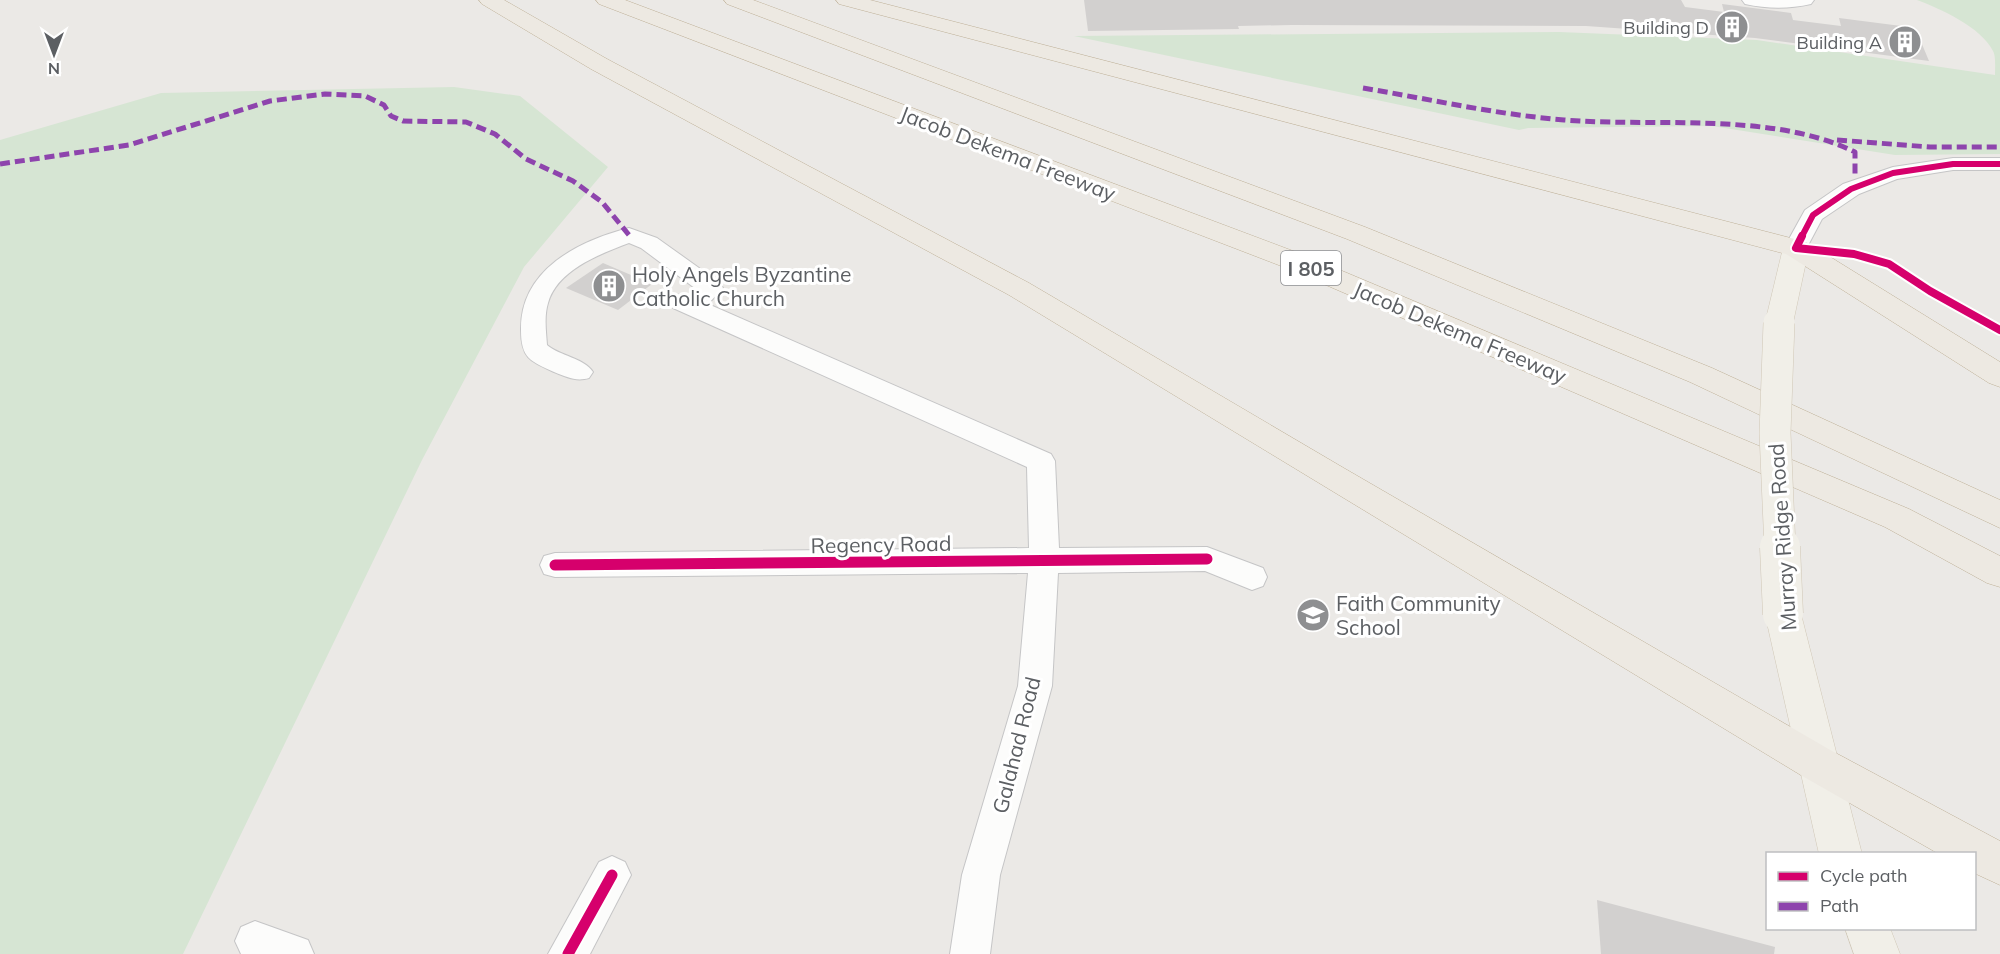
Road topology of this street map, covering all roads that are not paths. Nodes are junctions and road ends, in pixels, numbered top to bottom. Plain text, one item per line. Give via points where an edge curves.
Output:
1 (489, 0) edge
2 (606, 0) edge
3 (734, 0) edge
4 (846, 0) edge
5 (1751, 0) edge
6 (1805, 0) edge
7 (2000, 164) edge
8 (1796, 248) junction
9 (580, 372) dead end
10 (2000, 376) edge
11 (2000, 515) edge
12 (1044, 560) junction
13 (555, 565) dead end
14 (2000, 573) edge
15 (1252, 577) dead end
16 (1818, 764) junction
17 (1840, 852) edge
18 (2000, 864) edge
19 (612, 875) dead end
20 (1868, 930) edge
21 (255, 941) dead end
22 (294, 954) edge
23 (568, 954) edge
24 (970, 954) edge
25 (1877, 954) edge

1 - 16 highway via 599,64 1019,289
2 - 14 highway, Jacob Dekema Freeway / I 805 via 1299,264 1897,518
3 - 11 highway, I 805 via 1356,233 1701,375
4 - 8 highway
5 - 6 street via 1788,4
7 - 8 street via 1953,164 1893,173 1851,189 1813,214
8 - 10 highway
8 - 16 main road, Murray Ridge Road, bridge via 1779,323 1775,433 1783,614
9 - 12 street, Galahad Road via 546,358 534,348 532,329 537,299 554,273 601,245 629,235 649,243 711,288 687,304 1041,461
12 - 13 street, Regency Road
12 - 15 street, Regency Road via 1206,559
12 - 24 street, Galahad Road via 1035,686 981,875
16 - 17 main road, Murray Ridge Road
16 - 18 highway
19 - 23 street
20 - 25 main road
21 - 22 street

